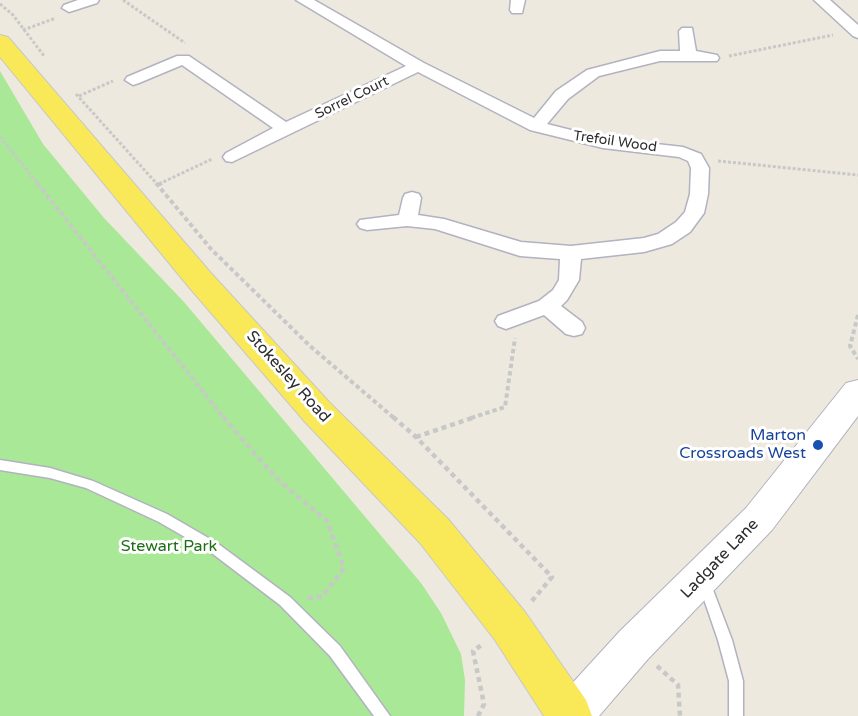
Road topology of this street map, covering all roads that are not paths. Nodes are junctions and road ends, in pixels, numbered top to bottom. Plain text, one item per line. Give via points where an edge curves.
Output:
1 (92, 0) edge
2 (820, 0) edge
3 (311, 1) edge
4 (69, 8) road end
5 (687, 31) dead end
6 (856, 32) edge
7 (11, 36) edge
8 (688, 55) junction
9 (711, 58) road end
10 (418, 66) junction
11 (133, 80) road end
12 (536, 126) junction
13 (285, 129) junction
14 (232, 157) road end
15 (412, 198) dead end
16 (407, 220) junction
17 (367, 224) dead end
18 (571, 253) junction
19 (547, 306) junction
20 (506, 321) road end
21 (574, 328) dead end
22 (858, 392) edge
23 (0, 465) edge
24 (702, 579) junction
25 (383, 716) edge
26 (570, 716) edge
27 (736, 716) edge

1 - 4 street
2 - 6 street
3 - 10 street, Trefoil Wood
5 - 8 street
7 - 26 main road, Stokesley Road via 215,297 318,413 434,531 510,626
8 - 9 street
8 - 12 street via 636,61 593,73 562,95
10 - 12 street, Trefoil Wood
10 - 13 street, Sorrel Court
11 - 13 street via 191,56
12 - 18 street, Trefoil Wood via 603,143 682,152 695,158 700,168 694,213 683,227 665,239
13 - 14 street, Sorrel Court
15 - 16 street
16 - 17 street
16 - 18 street via 446,225 520,249
18 - 19 street via 568,280 560,295
19 - 20 street
19 - 21 street
22 - 24 main road, Ladgate Lane via 759,519
23 - 25 lane via 89,484 163,518 213,547 285,601 335,651
24 - 26 main road, Ladgate Lane via 634,645
24 - 27 lane via 736,681

